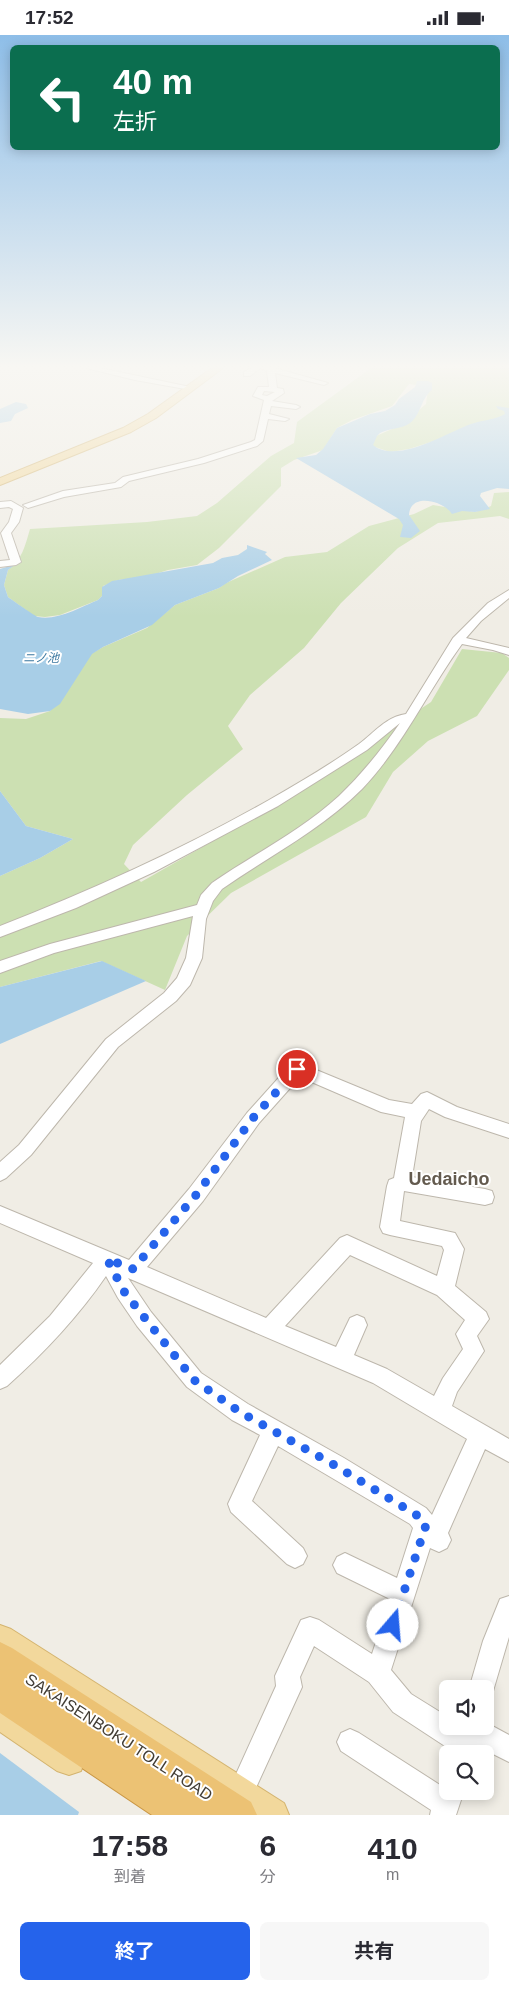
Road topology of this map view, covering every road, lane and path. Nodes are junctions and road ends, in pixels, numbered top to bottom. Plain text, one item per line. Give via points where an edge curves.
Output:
1 (76, 451) edge
2 (232, 451) edge
3 (0, 482) edge
4 (0, 505) edge
5 (28, 505) dead end
6 (5, 527) edge
7 (4, 539) edge
8 (12, 551) junction
9 (0, 552) edge
10 (0, 564) edge
11 (509, 593) edge
12 (457, 640) junction
13 (509, 653) edge
14 (411, 717) junction
15 (203, 908) junction
16 (0, 932) edge
17 (0, 967) edge
18 (416, 1112) junction
19 (509, 1131) edge
20 (0, 1173) edge
21 (402, 1183) junction
22 (484, 1197) dead end
23 (0, 1214) edge
24 (107, 1259) junction
25 (133, 1269) junction
26 (444, 1289) junction
27 (357, 1325) dead end
28 (269, 1329) junction
29 (341, 1360) junction
30 (0, 1379) edge
31 (439, 1410) junction
32 (274, 1431) junction
33 (480, 1434) junction
34 (509, 1451) edge
35 (434, 1534) junction
36 (295, 1556) dead end
37 (345, 1565) dead end
38 (403, 1593) junction
39 (509, 1608) edge
40 (0, 1640) edge
41 (0, 1660) edge
42 (378, 1673) junction
43 (484, 1680) edge
44 (0, 1692) edge
45 (0, 1713) edge
46 (468, 1738) edge
47 (350, 1742) dead end
48 (509, 1749) edge
49 (447, 1804) edge
50 (239, 1805) edge
51 (153, 1815) edge
52 (185, 1815) edge
53 (272, 1815) edge

1 - 3 main road
2 - 5 street via 126,479 118,485 63,494
4 - 6 street via 11,504 18,508
6 - 7 street
7 - 8 street
8 - 9 street
8 - 10 street via 16,562
11 - 12 street via 494,602
12 - 13 street via 496,647
12 - 14 street
14 - 15 street via 358,785 332,810 216,887
14 - 16 street via 397,719 363,747 273,803 149,869
15 - 17 street via 50,949
15 - 20 street via 194,958 184,981 170,997 112,1043 25,1150
18 - 19 street via 426,1099
18 - 21 street
18 - 25 street via 387,1107 297,1069 253,1118 196,1195
21 - 22 street
21 - 26 street via 396,1186 390,1227 448,1239 454,1249
23 - 24 street
24 - 25 street
24 - 30 street via 49,1333
24 - 32 street via 125,1293 194,1380
25 - 28 street
26 - 28 street via 347,1244
26 - 31 street via 479,1319 466,1334 474,1351 450,1385
27 - 29 street
28 - 29 street
29 - 31 street via 380,1376
31 - 33 street
32 - 35 street via 418,1516
32 - 36 street via 239,1504
33 - 34 street
33 - 35 street
35 - 38 street
37 - 38 street
38 - 42 street
39 - 43 street via 495,1641
40 - 50 main road
41 - 50 highway, SAKAISENBOKU TOLL ROAD
42 - 46 street via 402,1703
42 - 50 street via 310,1629 287,1676 289,1687
44 - 52 highway, SAKAISENBOKU TOLL ROAD
45 - 51 main road
46 - 48 street
47 - 49 street
50 - 53 main road

